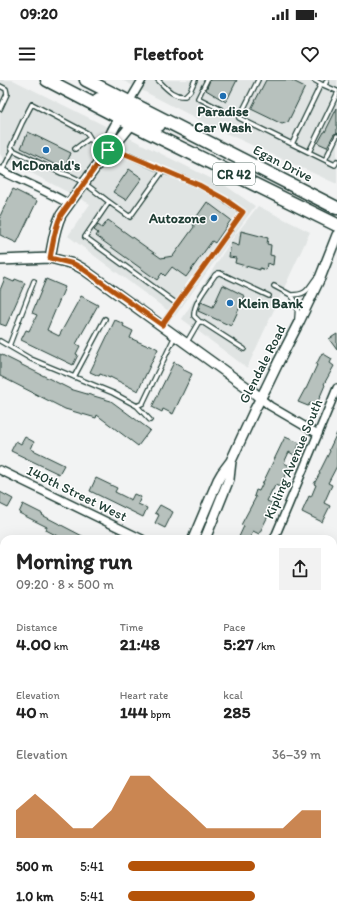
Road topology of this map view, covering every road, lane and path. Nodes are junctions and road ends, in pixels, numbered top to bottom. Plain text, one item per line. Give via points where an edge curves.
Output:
1 (47, 80) edge
2 (55, 80) edge
3 (86, 80) edge
4 (142, 80) edge
5 (158, 80) edge
6 (195, 80) edge
7 (208, 80) edge
8 (258, 80) edge
9 (314, 80) edge
10 (327, 80) edge
11 (323, 85) junction
12 (0, 86) edge
13 (337, 93) edge
14 (129, 102) junction
15 (337, 104) edge
16 (331, 106) junction
17 (0, 109) edge
18 (222, 110) dead end
19 (126, 121) junction
20 (337, 136) edge
21 (90, 138) junction
22 (116, 144) junction
23 (292, 144) junction
24 (75, 149) dead end
25 (13, 150) junction
26 (108, 150) junction
27 (309, 152) junction
28 (325, 160) junction
29 (247, 162) junction
30 (336, 163) edge
31 (1, 170) edge
32 (163, 171) junction
33 (84, 183) junction
34 (109, 202) junction
35 (69, 204) junction
36 (337, 208) edge
37 (337, 225) edge
38 (337, 236) edge
39 (50, 258) junction
40 (0, 260) edge
41 (326, 262) junction
42 (34, 281) dead end
43 (274, 286) dead end
44 (291, 295) junction
45 (269, 296) dead end
46 (176, 304) junction
47 (105, 319) dead end
48 (200, 322) junction
49 (162, 325) junction
50 (176, 335) junction
51 (292, 338) junction
52 (0, 341) edge
53 (186, 343) junction
54 (9, 346) junction
55 (244, 349) dead end
56 (74, 377) junction
57 (337, 388) edge
58 (260, 398) junction
59 (137, 406) junction
60 (150, 420) dead end
61 (318, 434) junction
62 (231, 461) junction
63 (0, 470) edge
64 (134, 535) edge
65 (195, 535) edge
66 (207, 535) edge
67 (276, 535) edge

1 - 19 highway, CR 42
2 - 14 highway via 119,106
3 - 14 highway, Egan Drive / CR 42
4 - 14 street
5 - 6 lane via 166,89 180,96 186,96
7 - 18 lane via 198,98
8 - 23 lane via 239,118
9 - 11 lane
10 - 11 lane
11 - 13 lane
11 - 23 lane
12 - 17 lane via 6,89 7,94
13 - 16 lane
14 - 29 highway, Egan Drive / CR 42
15 - 16 lane
16 - 27 lane
19 - 22 street
19 - 26 street via 116,123 108,140
19 - 29 highway via 130,115 142,118
19 - 37 highway, CR 42
20 - 28 lane
21 - 24 lane
21 - 25 lane via 87,133 32,104 11,147
21 - 26 lane
22 - 26 street
22 - 32 lane via 123,153
23 - 27 lane
25 - 31 lane
25 - 33 lane
26 - 33 street
27 - 28 lane
28 - 30 lane
29 - 36 highway, Egan Drive / CR 42
31 - 35 street
32 - 34 lane via 130,217
32 - 46 lane via 199,185 243,212
33 - 34 lane
33 - 35 street
34 - 46 lane via 85,237
35 - 39 street via 58,222
38 - 41 street, Glendale Road
39 - 40 street
39 - 49 street via 83,269
41 - 44 lane via 304,293
41 - 51 street, Glendale Road
42 - 54 lane
43 - 44 lane
44 - 51 lane via 297,302 298,311
45 - 48 lane via 218,272 193,310 194,316
46 - 49 lane
47 - 56 lane
48 - 53 lane
48 - 55 lane
49 - 50 street
50 - 53 street
50 - 59 lane via 143,403
51 - 58 street, Glendale Road
52 - 54 lane
53 - 58 street
54 - 56 lane via 31,359
56 - 59 lane
57 - 61 street, Kipling Avenue South
58 - 61 street
58 - 62 street, Glendale Road
59 - 60 lane
61 - 67 street, Kipling Avenue South
62 - 65 street, Glendale Road via 218,480
62 - 66 street, Glendale Road via 229,479
63 - 64 street, 140th Street West

